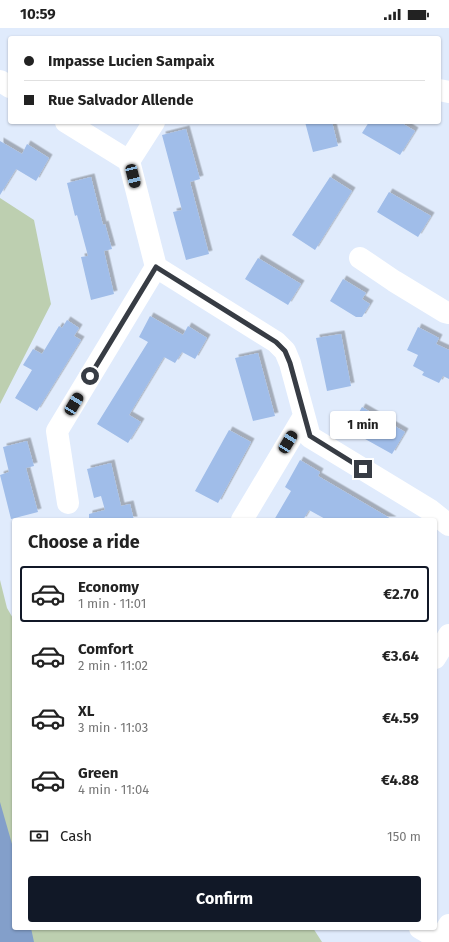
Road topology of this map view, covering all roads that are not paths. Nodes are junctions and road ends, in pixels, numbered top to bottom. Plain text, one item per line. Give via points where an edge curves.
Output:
1 (69, 124) edge
2 (153, 124) edge
3 (129, 161) junction
4 (360, 258) dead end
5 (156, 267) junction
6 (449, 313) edge
7 (304, 416) junction
8 (68, 503) dead end
9 (243, 518) edge
10 (449, 525) edge
11 (449, 635) edge
12 (437, 655) edge
13 (449, 925) edge
14 (423, 930) edge

1 - 3 street
2 - 3 street
3 - 5 street
4 - 6 street
5 - 7 street via 276,342 285,351
5 - 8 street via 58,431
7 - 9 street
7 - 10 street via 310,436 430,510
11 - 12 street
13 - 14 street via 440,940

